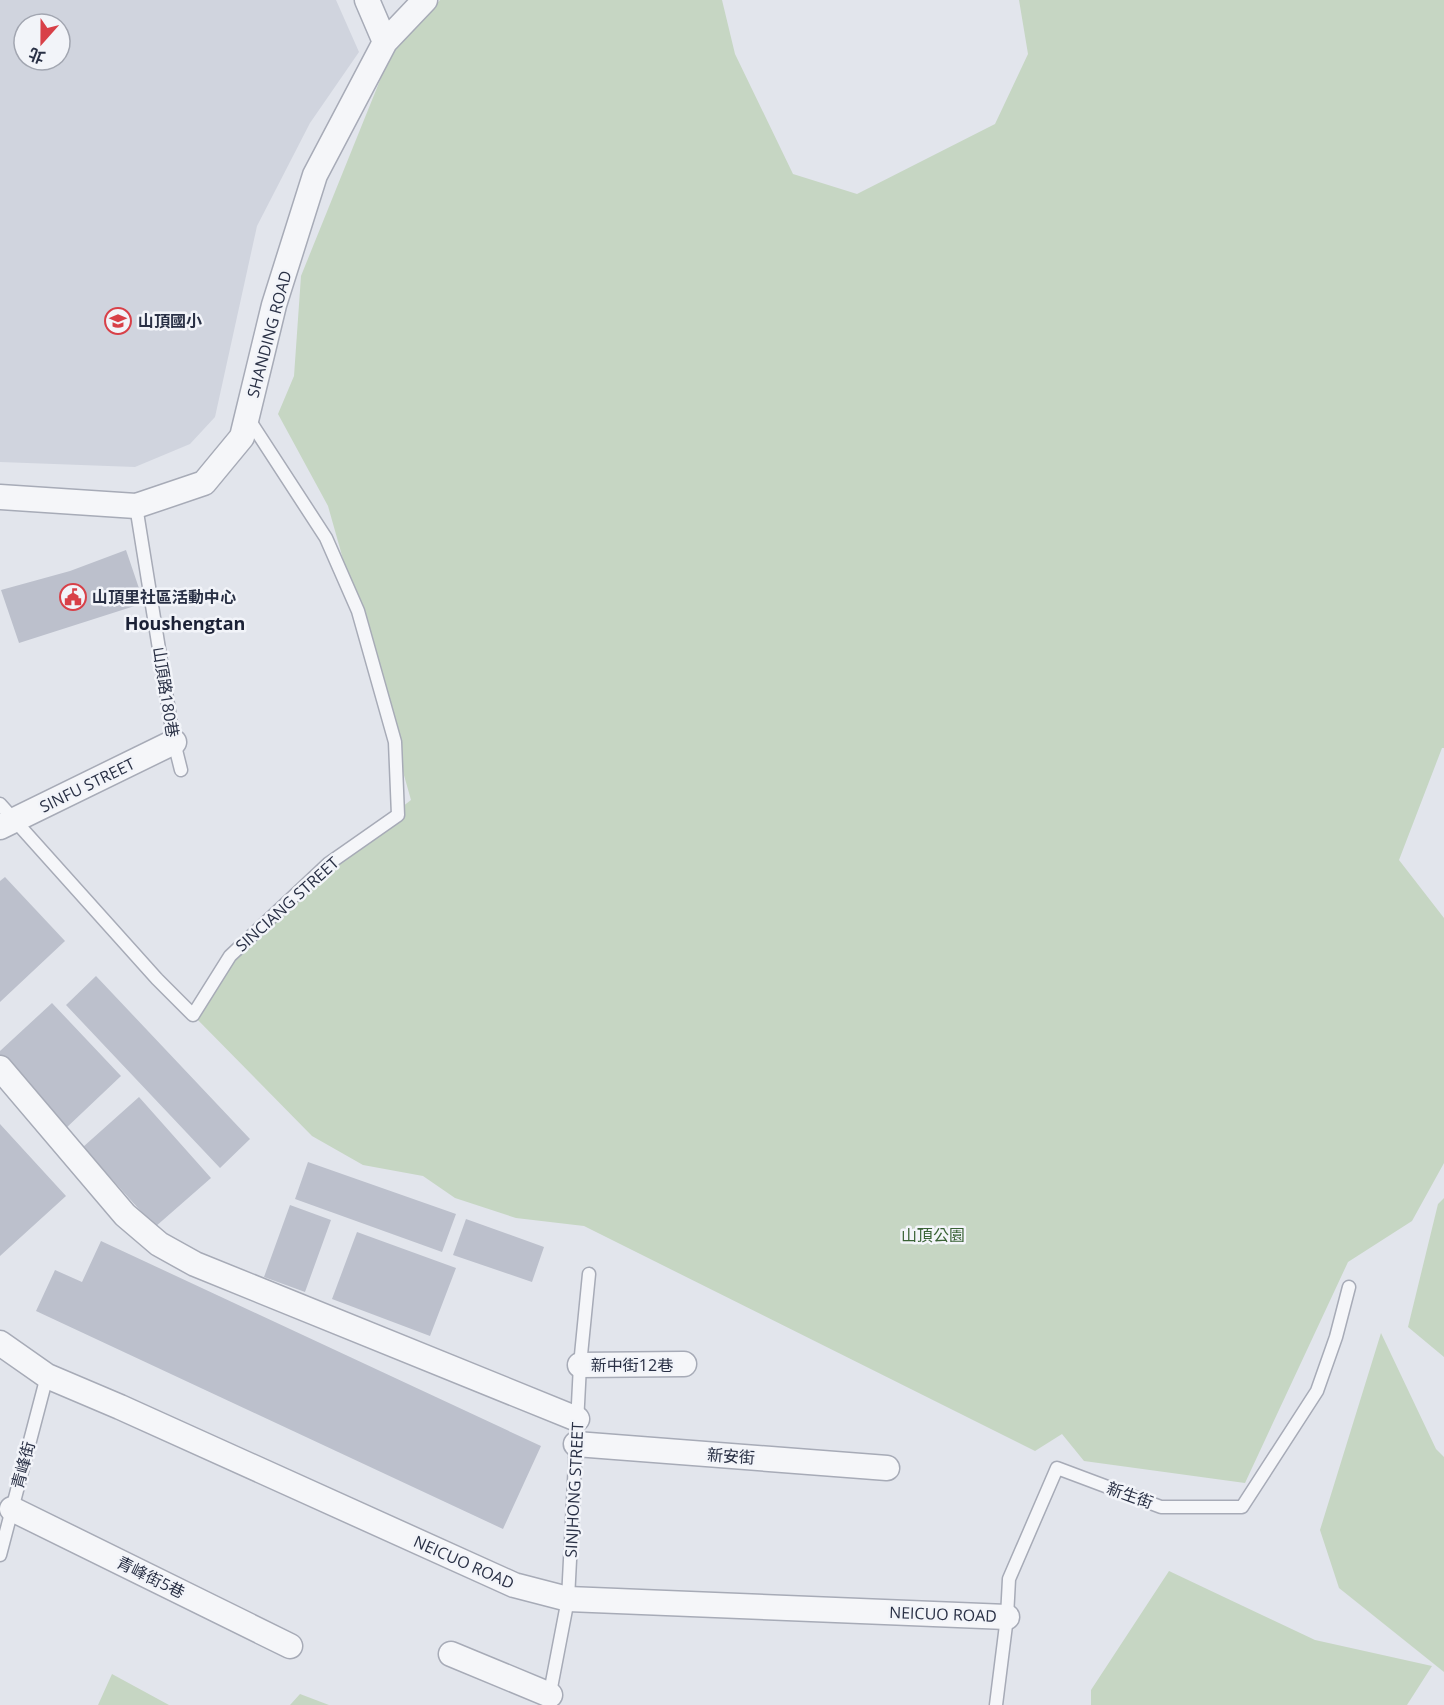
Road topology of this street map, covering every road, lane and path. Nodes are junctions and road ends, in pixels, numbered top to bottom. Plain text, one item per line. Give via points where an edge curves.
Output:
1 (368, 0) edge
2 (425, 0) edge
3 (385, 42) junction
4 (247, 417) junction
5 (0, 497) edge
6 (136, 506) junction
7 (174, 742) junction
8 (181, 770) dead end
9 (5, 817) edge
10 (0, 1068) edge
11 (589, 1274) dead end
12 (1349, 1287) dead end
13 (0, 1343) edge
14 (684, 1364) dead end
15 (580, 1365) junction
16 (47, 1376) junction
17 (577, 1419) junction
18 (576, 1444) junction
19 (887, 1468) dead end
20 (12, 1509) junction
21 (0, 1555) edge
22 (568, 1599) junction
23 (1007, 1617) junction
24 (290, 1646) dead end
25 (451, 1654) dead end
26 (549, 1700) edge
27 (996, 1705) edge

1 - 3 street
2 - 3 street, SHANDING ROAD
3 - 4 street, SHANDING ROAD via 315,175 274,305
4 - 6 street, SHANDING ROAD via 242,437 204,483
4 - 9 lane, SINCIANG STREET via 326,538 358,611 395,742 398,815 328,864 230,956 193,1015
5 - 6 street, SHANDING ROAD
6 - 7 lane, 山頂路180巷
7 - 8 lane, 山頂路180巷
7 - 9 street, SINFU STREET
10 - 17 street via 125,1215 159,1244 195,1264
11 - 15 lane, SINJHONG STREET
12 - 23 lane, 新生街 via 1317,1391 1242,1507 1161,1507 1057,1468 1009,1579
13 - 16 street, NEICUO ROAD
14 - 15 street, 新中街12巷
15 - 17 lane, SINJHONG STREET
16 - 20 lane, 青峰街
16 - 22 street, NEICUO ROAD via 514,1585
17 - 18 lane, SINJHONG STREET
18 - 19 street, 新安街
18 - 22 lane, SINJHONG STREET
20 - 21 lane, 青峰街
20 - 24 street, 青峰街5巷
22 - 23 street, NEICUO ROAD
22 - 26 lane, SINJHONG STREET
23 - 27 lane, 新生街
25 - 26 street

